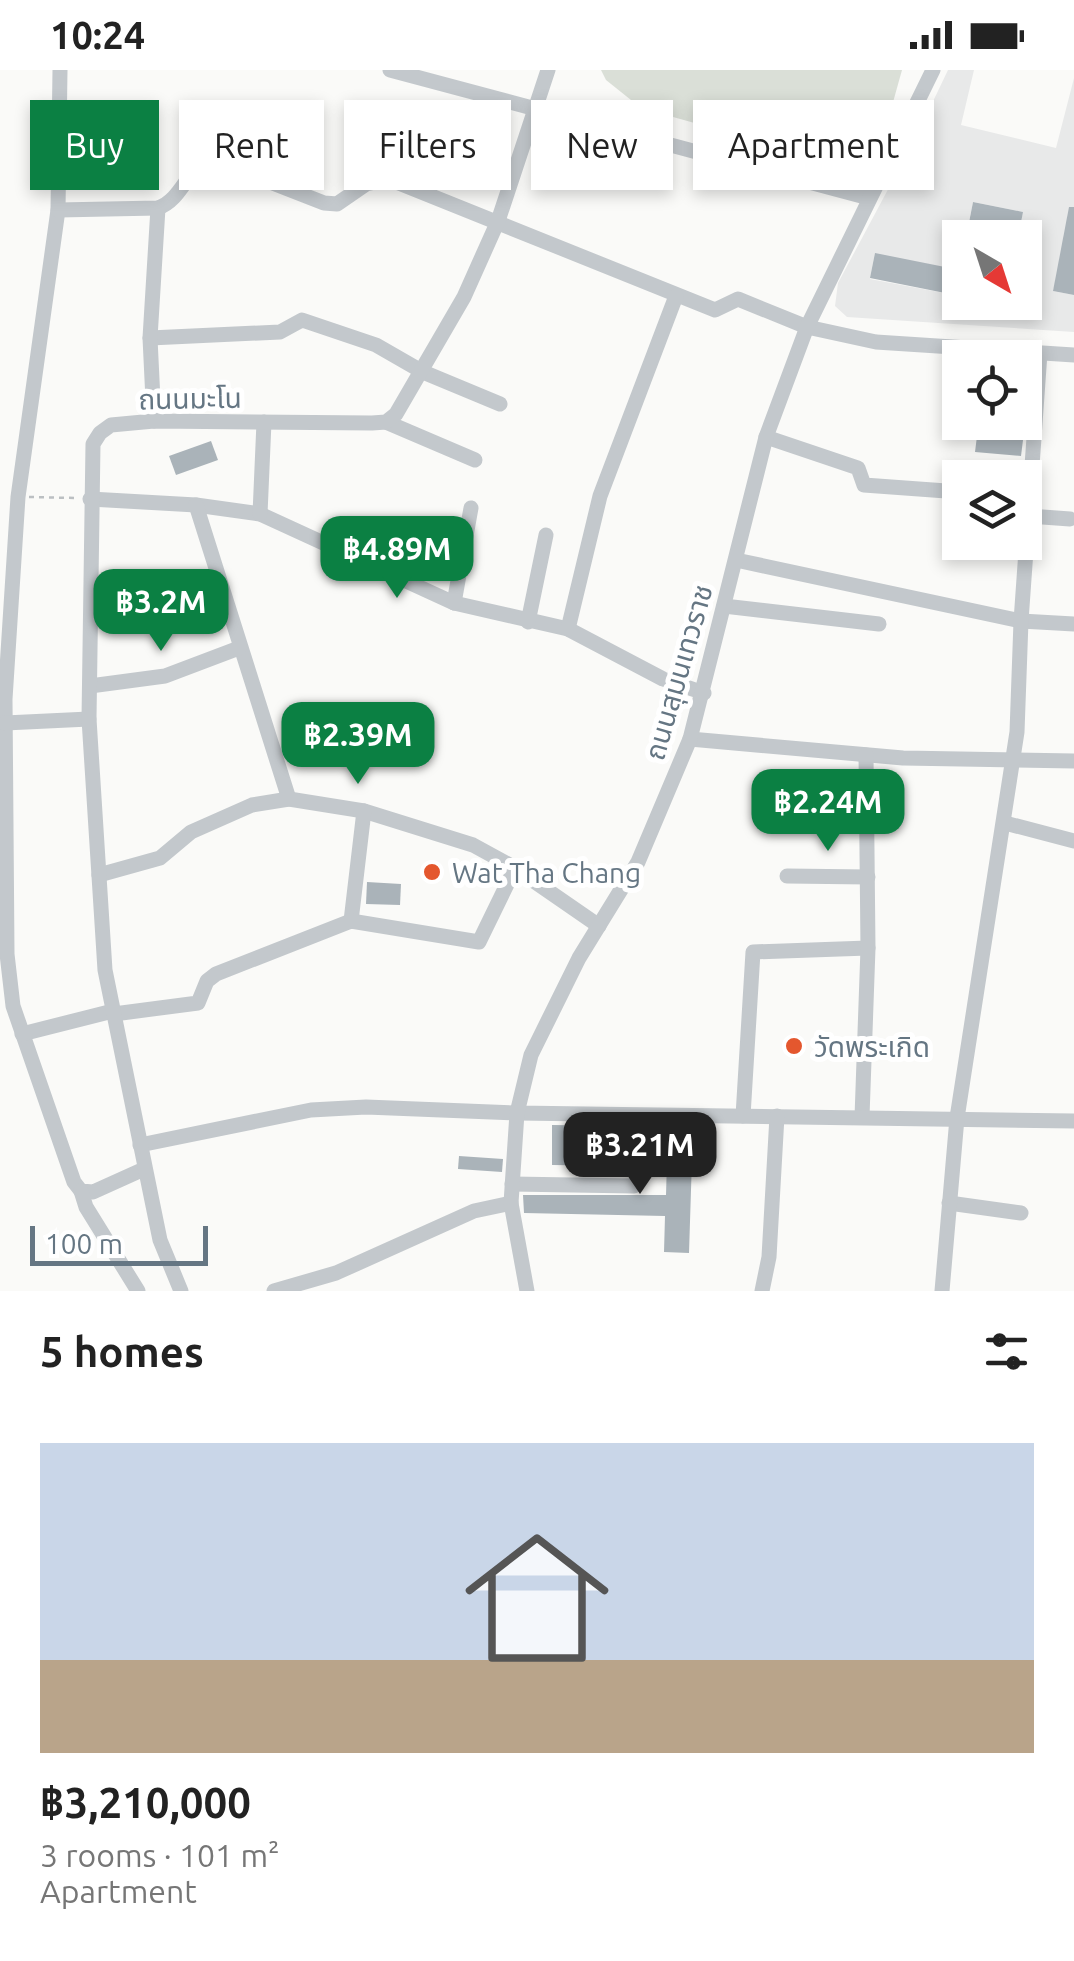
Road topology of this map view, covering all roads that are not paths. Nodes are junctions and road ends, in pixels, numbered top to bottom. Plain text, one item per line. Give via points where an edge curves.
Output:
1 (60, 70) edge
2 (390, 70) edge
3 (548, 70) edge
4 (933, 70) edge
5 (408, 72) edge
6 (536, 100) edge
7 (531, 110) edge
8 (531, 113) edge
9 (673, 147) edge
10 (869, 198) junction
11 (158, 208) junction
12 (58, 210) junction
13 (498, 221) junction
14 (676, 296) junction
15 (807, 326) junction
16 (150, 338) junction
17 (942, 346) edge
18 (1042, 353) edge
19 (1074, 355) edge
20 (423, 372) junction
21 (500, 404) dead end
22 (154, 422) junction
23 (264, 422) junction
24 (386, 422) junction
25 (766, 437) junction
26 (475, 460) dead end
27 (942, 491) edge
28 (90, 499) junction
29 (196, 504) junction
30 (471, 508) dead end
31 (260, 514) junction
32 (1042, 517) edge
33 (1070, 519) dead end
34 (546, 535) dead end
35 (736, 560) junction
36 (1026, 560) edge
37 (454, 603) junction
38 (724, 606) junction
39 (1021, 621) junction
40 (528, 622) junction
41 (879, 624) dead end
42 (1074, 624) edge
43 (568, 629) junction
44 (239, 648) junction
45 (90, 686) junction
46 (704, 692) junction
47 (89, 719) junction
48 (5, 722) junction
49 (690, 739) junction
50 (866, 755) junction
51 (1014, 760) junction
52 (1074, 760) edge
53 (289, 799) junction
54 (364, 811) junction
55 (1005, 823) junction
56 (1074, 841) edge
57 (515, 868) junction
58 (99, 875) junction
59 (787, 876) dead end
60 (868, 876) junction
61 (351, 921) junction
62 (599, 926) junction
63 (868, 948) junction
64 (114, 1013) junction
65 (22, 1034) junction
66 (517, 1113) junction
67 (744, 1116) junction
68 (777, 1116) junction
69 (862, 1116) junction
70 (958, 1118) junction
71 (1074, 1121) edge
72 (140, 1145) junction
73 (144, 1169) junction
74 (512, 1184) junction
75 (634, 1186) dead end
76 (81, 1192) junction
77 (511, 1203) junction
78 (949, 1203) junction
79 (1021, 1213) dead end
80 (138, 1291) edge
81 (182, 1291) edge
82 (276, 1291) edge
83 (527, 1291) edge
84 (762, 1291) edge
85 (942, 1291) edge

1 - 12 street
2 - 5 street
3 - 6 street
4 - 10 street, ถนนสุมนเทวราช
5 - 7 street
8 - 13 street
9 - 10 street
10 - 15 street, ถนนสุมนเทวราช
11 - 12 street
11 - 13 street via 171,203 201,162 211,159 324,203 337,204 366,184 389,179
11 - 16 street
12 - 48 street via 18,497
13 - 14 street
13 - 20 street
14 - 15 street via 714,310 744,300
14 - 43 street via 600,496
15 - 17 street via 876,342
15 - 25 street, ถนนสุมนเทวราช
16 - 20 street via 280,332 302,320 376,345
16 - 22 street
18 - 19 street
20 - 21 street
20 - 24 street
22 - 23 street, ถนนมะโน
22 - 28 street, ถนนมะโน via 111,425 100,433 92,444
23 - 24 street, ถนนมะโน
23 - 31 street
24 - 26 street
25 - 27 street via 858,468 864,485
25 - 35 street, ถนนสุมนเทวราช
28 - 29 street
28 - 45 street, ถนนมะโน
29 - 31 street
29 - 44 street
30 - 37 street
31 - 37 street
32 - 33 street
34 - 40 street
35 - 38 street, ถนนสุมนเทวราช
35 - 39 street
36 - 39 street
37 - 40 street
38 - 41 street
38 - 46 street, ถนนสุมนเทวราช
39 - 42 street
39 - 51 street
40 - 43 street
43 - 46 street via 662,679
44 - 45 street via 165,676
44 - 53 street
45 - 47 street, ถนนมะโน
46 - 49 street, ถนนสุมนเทวราช
47 - 48 street
47 - 58 street, ถนนมะโน
48 - 65 street via 7,954
49 - 50 street
49 - 62 street, ถนนสุมนเทวราช via 638,862
50 - 51 street
50 - 60 street
51 - 52 street
51 - 55 street
53 - 54 street
53 - 58 street via 252,805 191,832 160,858
54 - 57 street via 473,844
54 - 61 street
55 - 56 street
55 - 70 street
57 - 61 street via 479,942
57 - 62 street
58 - 64 street, ถนนมะโน
59 - 60 street
60 - 63 street
61 - 64 street via 216,974 198,1004
62 - 66 street, ถนนสุมนเทวราช via 531,1055
63 - 67 street via 753,952
63 - 69 street
64 - 65 street
64 - 72 street, ถนนมะโน
65 - 76 street
66 - 67 street
66 - 72 street via 311,1110
66 - 74 street, ถนนสุมนเทวราช
67 - 68 street
68 - 69 street
68 - 84 street
69 - 70 street
70 - 71 street
70 - 78 street
72 - 73 street, ถนนมะโน
73 - 76 street
73 - 81 street, ถนนมะโน via 160,1240
74 - 75 street
74 - 77 street, ถนนสุมนเทวราช
76 - 80 street
77 - 82 street via 474,1211 367,1261
77 - 83 street, ถนนสุมนเทวราช
78 - 79 street
78 - 85 street

